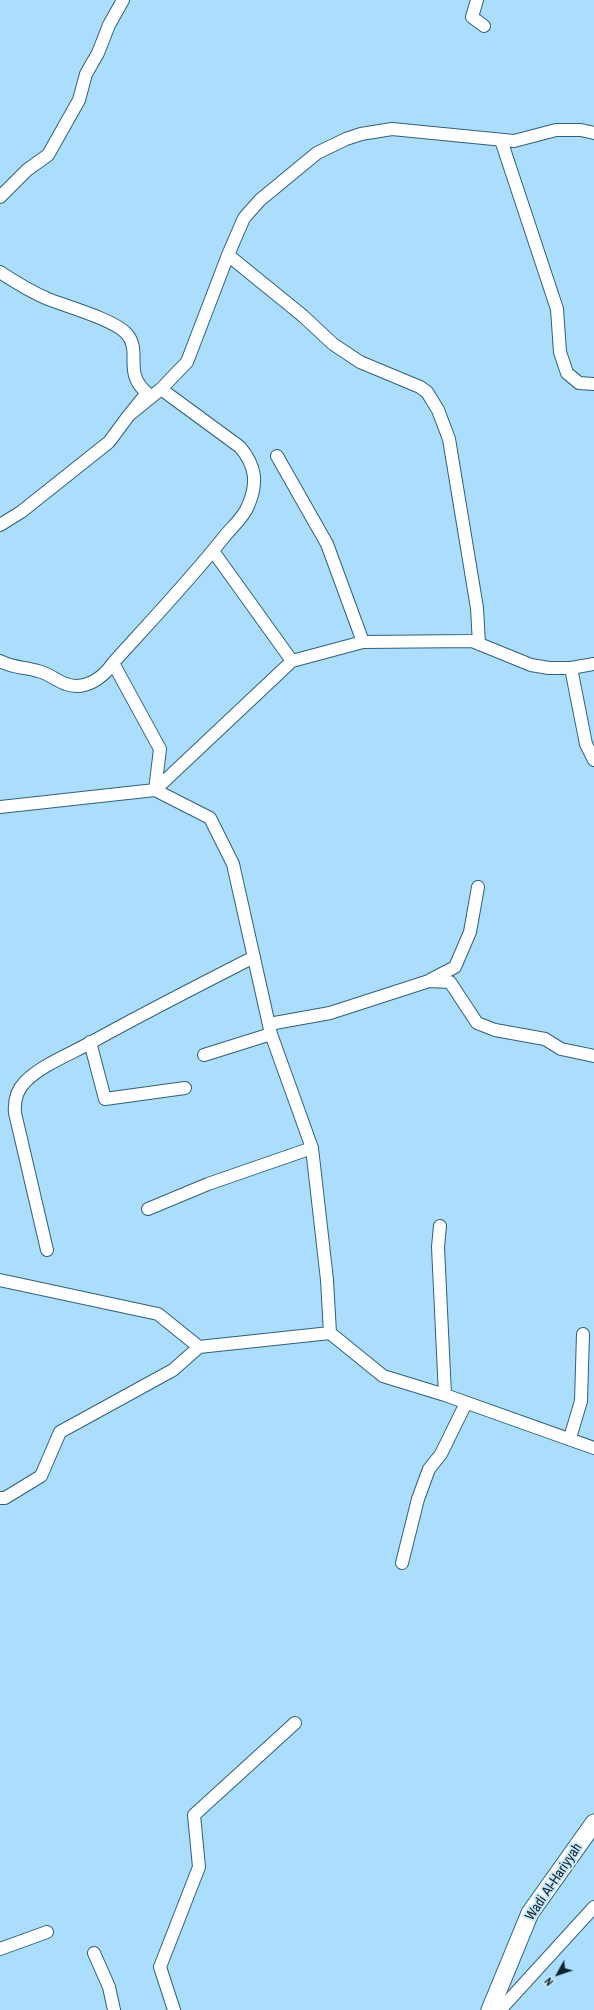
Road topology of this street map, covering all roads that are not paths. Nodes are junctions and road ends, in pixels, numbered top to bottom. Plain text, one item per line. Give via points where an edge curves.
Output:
1 (123, 0) edge
2 (477, 0) edge
3 (484, 26) dead end
4 (594, 133) edge
5 (501, 140) junction
6 (0, 197) edge
7 (228, 255) junction
8 (0, 272) edge
9 (594, 384) edge
10 (161, 389) junction
11 (129, 415) junction
12 (277, 456) dead end
13 (0, 525) edge
14 (212, 551) junction
15 (363, 642) junction
16 (480, 644) junction
17 (0, 661) edge
18 (292, 661) junction
19 (112, 663) junction
20 (594, 664) edge
21 (571, 668) junction
22 (594, 760) edge
23 (155, 790) junction
24 (0, 807) edge
25 (478, 887) dead end
26 (254, 957) junction
27 (429, 981) junction
28 (270, 1029) junction
29 (90, 1042) junction
30 (204, 1055) dead end
31 (594, 1056) edge
32 (185, 1088) dead end
33 (312, 1148) junction
34 (148, 1209) dead end
35 (440, 1226) dead end
36 (47, 1250) dead end
37 (0, 1280) edge
38 (330, 1333) junction
39 (583, 1334) dead end
40 (199, 1347) junction
41 (444, 1395) junction
42 (466, 1403) junction
43 (570, 1438) junction
44 (594, 1448) edge
45 (0, 1498) edge
46 (402, 1562) dead end
47 (295, 1723) dead end
48 (594, 1824) edge
49 (594, 1907) edge
50 (46, 1932) dead end
51 (0, 1949) edge
52 (94, 1953) dead end
53 (114, 2010) edge
54 (174, 2010) edge
55 (490, 2010) edge
56 (500, 2010) edge

1 - 6 street via 86,74 79,100 48,155 27,170
2 - 3 street via 472,17
4 - 5 street via 556,130 514,141
5 - 7 street via 392,129 346,138 317,153 251,209 238,228
5 - 9 street via 557,309 560,352 567,373 579,382
7 - 10 street via 188,362
7 - 16 street via 333,344 360,362 427,392 438,410 449,439 477,608
8 - 11 street via 46,298 114,325 127,334 134,348 135,378 140,387 148,393
10 - 11 street
10 - 14 street via 240,447 252,464 254,486 248,507
11 - 13 street via 109,442 21,512
12 - 15 street via 327,544
14 - 18 street
14 - 19 street
15 - 16 street via 472,641
15 - 18 street
16 - 21 street via 532,665
17 - 19 street via 15,668 39,671 67,684 78,686 88,684 106,674
18 - 23 street
19 - 23 street via 160,749
20 - 21 street
21 - 22 street via 586,744
23 - 24 street
23 - 26 street via 210,818 233,864
25 - 27 street via 470,932 455,967
26 - 28 street
26 - 29 street
27 - 28 street via 330,1013
27 - 31 street via 450,982 477,1023 495,1030 545,1039 561,1049
28 - 30 street
28 - 33 street
29 - 32 street via 105,1099
29 - 36 street via 27,1079 15,1100 16,1115
33 - 34 street via 208,1184
33 - 38 street via 327,1280
35 - 41 street via 438,1247
37 - 40 street via 158,1314
38 - 40 street
38 - 41 street via 383,1376
39 - 43 street via 581,1401
40 - 45 street via 173,1370 60,1432 40,1476 5,1498
41 - 42 street
42 - 43 street
42 - 46 street via 441,1454 429,1469 418,1499
43 - 44 street
47 - 54 street via 194,1814 199,1867 160,1967
48 - 55 main road, Wadi Al-Hariyyah via 530,1913
49 - 56 street
50 - 51 street
52 - 53 street via 109,1987

